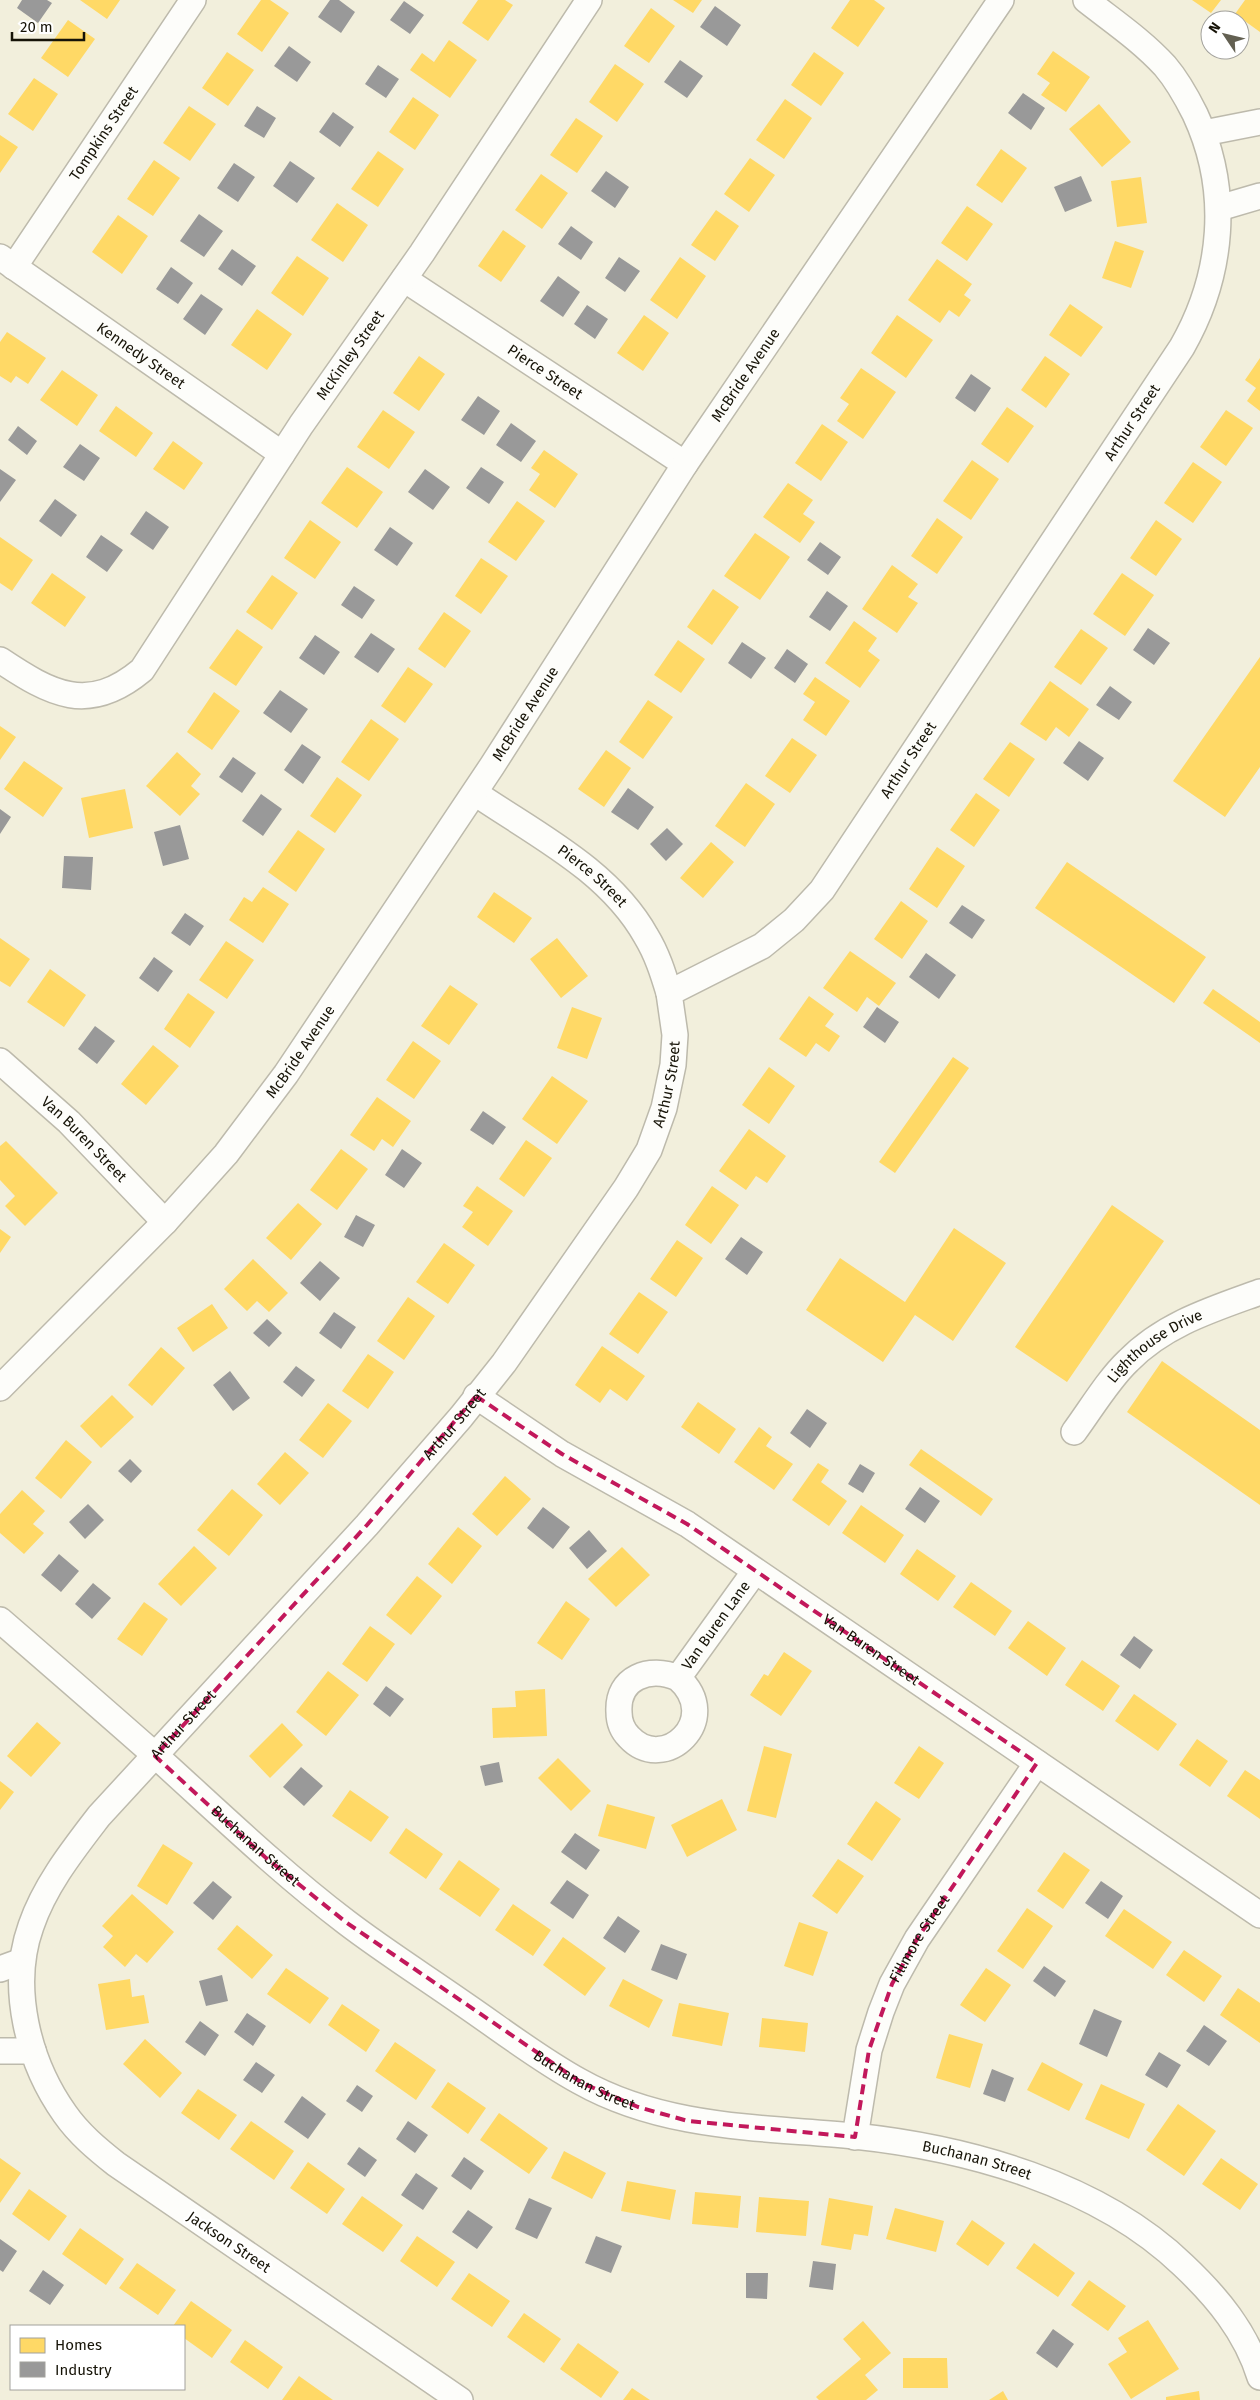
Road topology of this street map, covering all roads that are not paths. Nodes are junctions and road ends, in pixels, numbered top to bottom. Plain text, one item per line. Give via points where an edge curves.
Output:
1 (193, 0) edge
2 (589, 0) edge
3 (1001, 0) edge
4 (1086, 0) edge
5 (1260, 122) edge
6 (1204, 133) junction
7 (1260, 196) edge
8 (1219, 208) junction
9 (7, 262) edge
10 (404, 279) junction
11 (282, 454) junction
12 (685, 464) junction
13 (0, 660) edge
14 (474, 792) junction
15 (669, 993) junction
16 (0, 1061) edge
17 (165, 1222) junction
18 (1260, 1292) edge
19 (0, 1388) edge
20 (476, 1396) junction
21 (1074, 1432) dead end
22 (755, 1571) junction
23 (0, 1620) edge
24 (678, 1678) dead end
25 (155, 1756) junction
26 (1037, 1763) junction
27 (1260, 1915) edge
28 (28, 1937) joint
29 (11, 1965) edge
30 (0, 2051) edge
31 (32, 2051) junction
32 (856, 2137) junction
33 (1254, 2349) edge
34 (1260, 2377) edge
35 (460, 2400) edge

1 - 9 street, Tompkins Street
2 - 10 street, McKinley Street
3 - 12 street, McBride Avenue
4 - 6 street, Arthur Street via 1137,38 1166,68 1188,99
5 - 6 street
6 - 8 street, Arthur Street via 1215,174
7 - 8 street
8 - 15 street, Arthur Street via 1212,276 1182,348 822,890 794,920 762,946
9 - 11 street, Kennedy Street
10 - 11 street, McKinley Street
10 - 12 street, Pierce Street
11 - 13 street, McKinley Street via 153,656 130,680 99,693 61,693 45,688
12 - 14 street, McBride Avenue
14 - 15 street, Pierce Street via 583,866 613,892 646,936
14 - 17 street, McBride Avenue via 286,1074 226,1154
15 - 20 street, Arthur Street via 675,1035 673,1065 664,1108 648,1150 621,1196 504,1362
16 - 17 street, Van Buren Street via 69,1122
17 - 19 street, McBride Avenue
18 - 21 street, Lighthouse Drive via 1196,1315 1156,1338 1127,1361
20 - 22 street, Van Buren Street via 562,1454 687,1524
20 - 25 street, Arthur Street via 367,1525
22 - 24 street, Van Buren Lane
22 - 26 street, Van Buren Street
23 - 25 street, Buchanan Street
25 - 28 street, Arthur Street via 99,1816 73,1850 44,1896
25 - 32 street, Buchanan Street via 266,1857 347,1923 582,2083 638,2107 688,2121
26 - 27 street, Van Buren Street
26 - 32 street, Fillmore Street via 917,1939 892,1984 869,2050
28 - 29 street, Jackson Street
29 - 31 street, Jackson Street
30 - 31 street
31 - 35 street, Jackson Street via 48,2087 65,2114 97,2150
32 - 33 street, Buchanan Street via 966,2156 1021,2173 1089,2200 1135,2226 1170,2252 1208,2290
33 - 34 street, Buchanan Street

